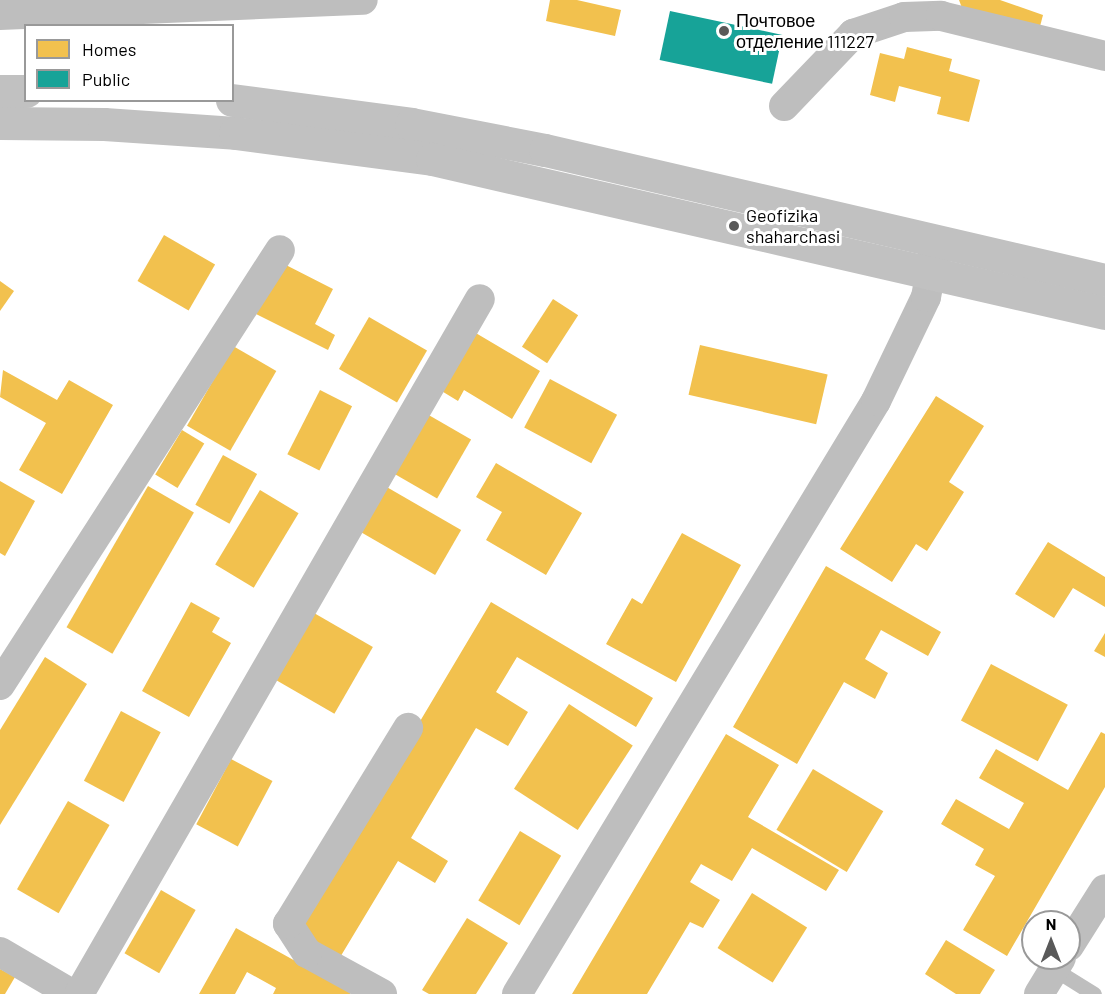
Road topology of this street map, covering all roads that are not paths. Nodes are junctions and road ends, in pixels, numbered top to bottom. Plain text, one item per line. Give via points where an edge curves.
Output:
1 (363, 0) edge
2 (82, 6) edge
3 (0, 15) edge
4 (1105, 56) edge
5 (0, 91) edge
6 (24, 91) edge
7 (234, 100) edge
8 (784, 106) dead end
9 (0, 123) edge
10 (937, 240) junction
11 (280, 250) dead end
12 (930, 273) junction
13 (1105, 280) edge
14 (480, 299) dead end
15 (1105, 313) edge
16 (0, 685) edge
17 (408, 728) dead end
18 (1105, 889) edge
19 (1081, 927) edge
20 (0, 952) edge
21 (1060, 970) edge
22 (72, 994) edge
23 (79, 994) edge
24 (382, 994) edge
25 (517, 994) edge
26 (1094, 994) edge

1 - 2 street
2 - 3 street
4 - 8 street via 941,16 904,17 853,34
5 - 6 main road
7 - 10 main road via 388,120 545,150
9 - 12 main road via 104,124 224,132 411,155 554,184
10 - 12 street
10 - 13 main road
11 - 16 street
12 - 15 main road
12 - 25 street via 926,297 876,401
14 - 23 street
17 - 24 street via 288,924 307,953
18 - 19 street
20 - 22 street
21 - 26 lane

